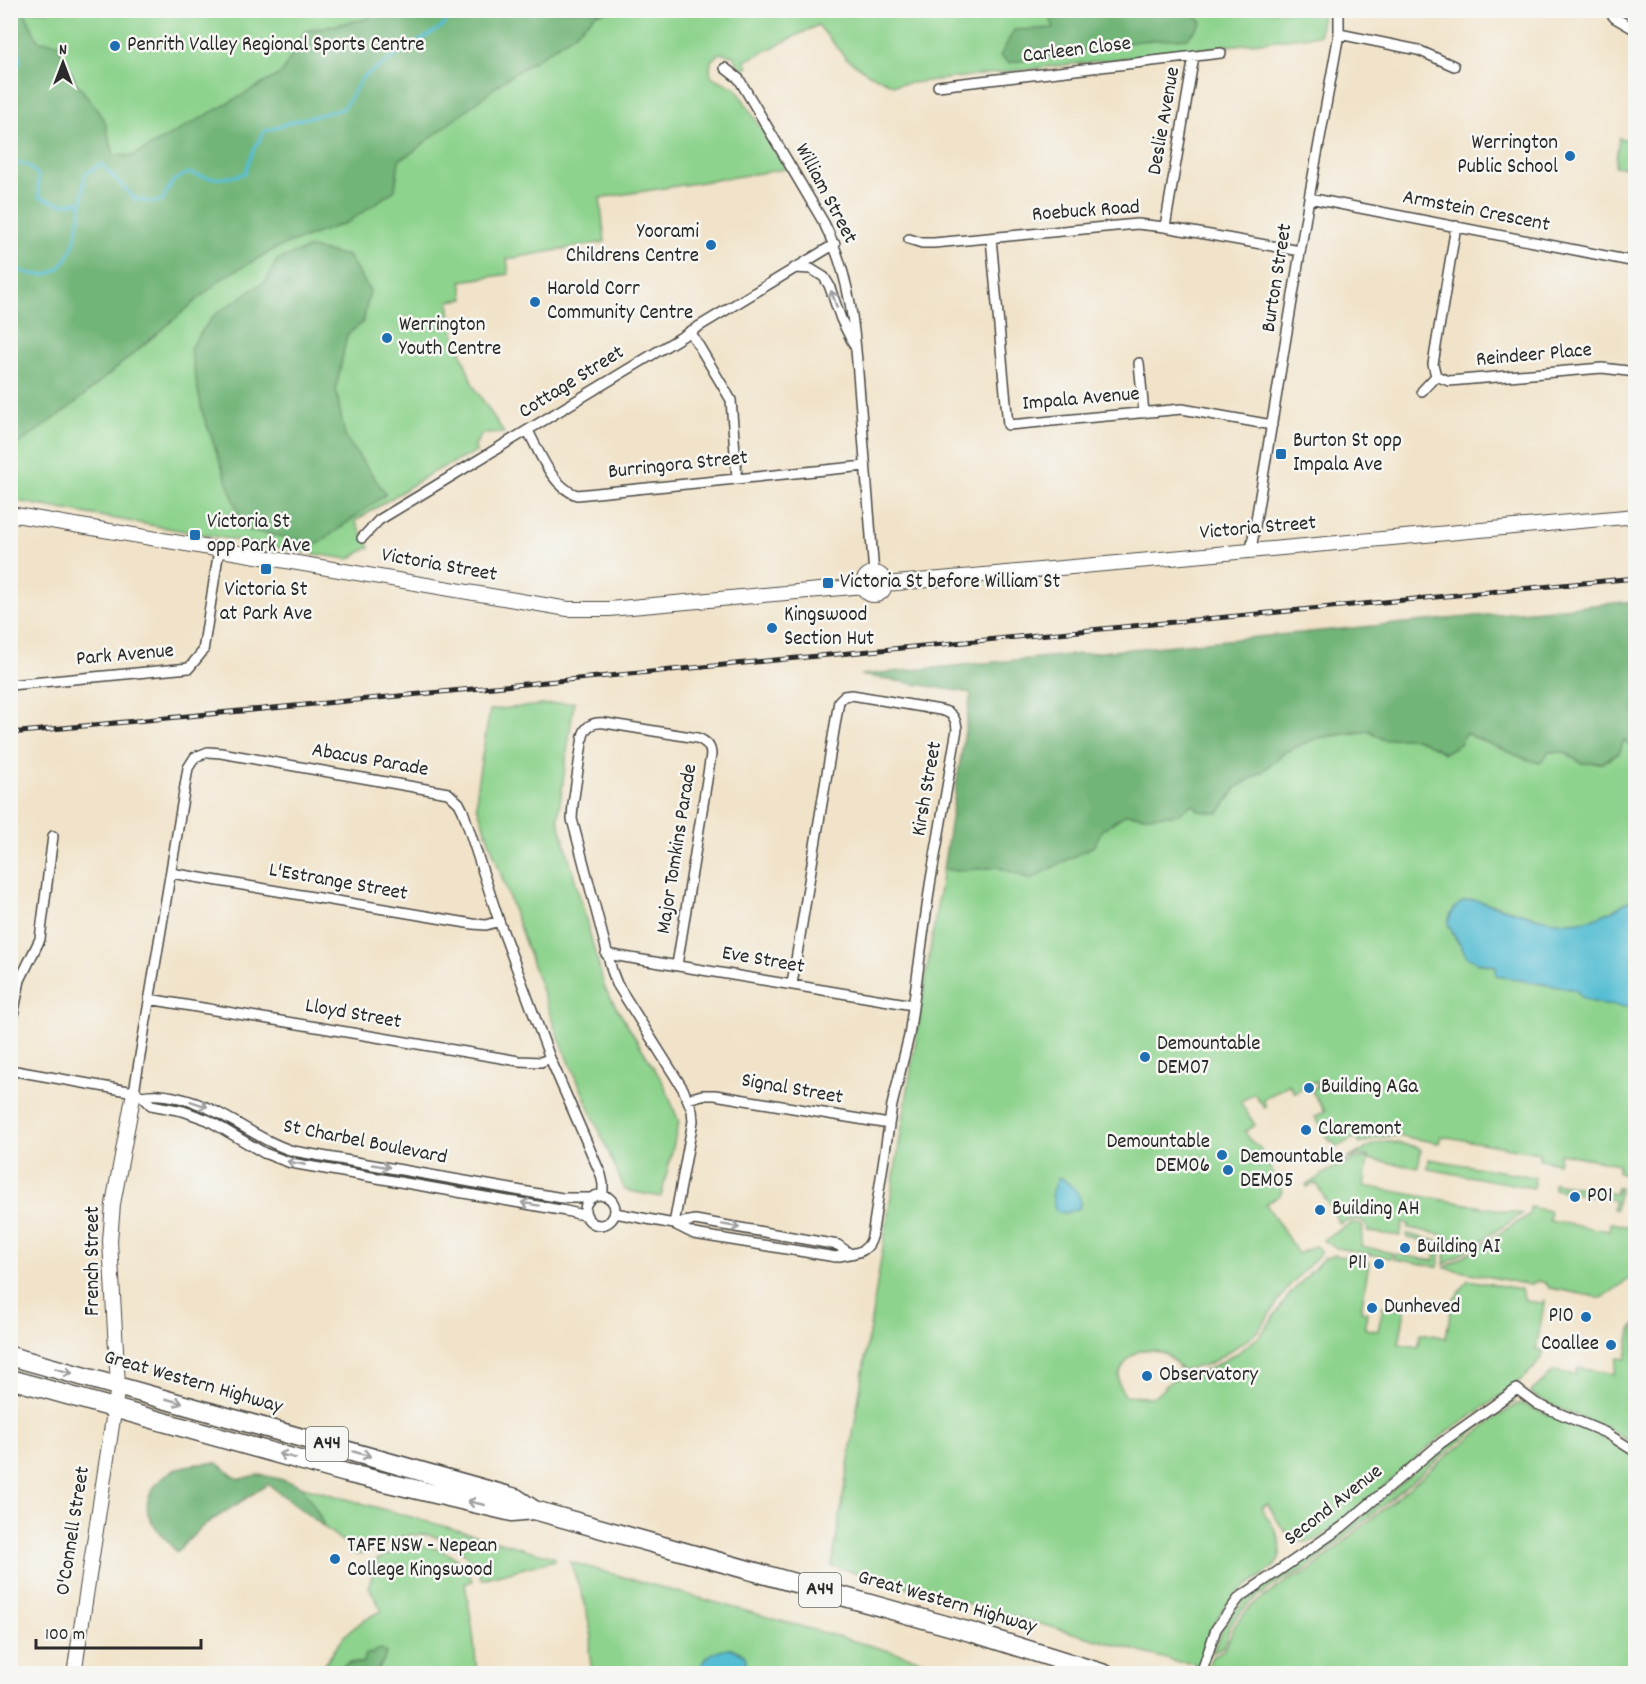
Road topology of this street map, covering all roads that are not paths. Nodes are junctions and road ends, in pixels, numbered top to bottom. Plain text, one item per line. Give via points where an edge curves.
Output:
1 (1339, 10) edge
2 (1608, 10) edge
3 (1635, 30) edge
4 (1338, 34) junction
5 (1221, 53) dead end
6 (1194, 56) junction
7 (1454, 66) dead end
8 (725, 68) dead end
9 (938, 86) dead end
10 (1309, 198) junction
11 (1456, 226) junction
12 (1165, 227) junction
13 (992, 238) junction
14 (909, 239) dead end
15 (835, 244) junction
16 (1300, 251) junction
17 (1635, 262) edge
18 (793, 268) junction
19 (690, 331) junction
20 (857, 352) junction
21 (1140, 363) dead end
22 (1635, 372) edge
23 (1436, 376) junction
24 (1422, 391) dead end
25 (1144, 412) junction
26 (1272, 425) junction
27 (528, 431) junction
28 (865, 466) junction
29 (737, 478) junction
30 (10, 514) edge
31 (1635, 516) edge
32 (362, 538) dead end
33 (219, 550) junction
34 (1251, 550) junction
35 (874, 574) junction
36 (885, 584) junction
37 (864, 586) junction
38 (10, 686) edge
39 (53, 836) dead end
40 (171, 873) junction
41 (499, 921) junction
42 (606, 954) junction
43 (677, 965) junction
44 (792, 984) junction
45 (149, 999) junction
46 (914, 1005) junction
47 (10, 1031) edge
48 (550, 1058) junction
49 (10, 1070) edge
50 (138, 1094) junction
51 (688, 1099) junction
52 (889, 1124) junction
53 (603, 1196) junction
54 (591, 1198) junction
55 (615, 1213) junction
56 (587, 1216) junction
57 (674, 1224) junction
58 (849, 1253) junction
59 (10, 1356) edge
60 (10, 1379) edge
61 (116, 1396) junction
62 (1635, 1452) edge
63 (1202, 1672) edge
64 (74, 1674) edge
65 (1105, 1674) edge

1 - 4 street, Burton Street
2 - 3 street
4 - 7 street via 1418,50
4 - 10 street, Burton Street
5 - 6 street, Carleen Close
6 - 9 street, Carleen Close
6 - 12 street, Deslie Avenue
8 - 15 street, William Street via 739,79
10 - 11 street, Armstein Crescent
10 - 16 street, Burton Street
11 - 17 street, Armstein Crescent
11 - 23 street via 1433,364
12 - 13 street, Roebuck Road via 1137,224
12 - 16 street, Roebuck Road
13 - 14 street, Roebuck Road via 922,243
13 - 25 street, Impala Avenue via 1008,425
15 - 18 street, Cottage Street
15 - 20 street, William Street via 854,320
16 - 26 street, Burton Street
18 - 19 street, Cottage Street
20 -> 18 street, William Street via 824,277 811,269
19 - 27 street, Cottage Street
19 - 29 street via 731,400
20 - 28 street, William Street
21 - 25 street
22 - 23 street, Reindeer Place via 1602,368 1449,381
23 - 24 street
25 - 26 street, Impala Avenue via 1192,410
26 - 34 street, Burton Street
27 - 29 street, Burringora Street via 558,484 577,495
27 - 32 street, Cottage Street via 379,520
28 - 29 street, Burringora Street
28 - 35 street, William Street
30 - 33 street, Victoria Street
31 - 34 street, Victoria Street
33 - 37 street, Victoria Street via 568,609 609,609
33 - 38 street, Park Avenue via 203,651 189,668
34 - 36 street, Victoria Street
35 - 36 street via 882,577
35 - 37 street via 866,578
36 - 37 street via 876,595
39 - 47 street via 41,933 20,980
40 - 41 street, L'Estrange Street via 473,924
40 - 41 street, Abacus Parade via 191,762 201,753 221,753 448,793 463,811
40 - 45 street, Abacus Parade
41 - 48 street, Abacus Parade
42 - 43 street, Eve Street
42 - 43 street, Major Tomkins Parade via 573,819 583,736 589,726 601,723 698,738 710,748
42 - 51 street, Major Tomkins Parade via 617,984
43 - 44 street, Eve Street
44 - 46 street, Eve Street
44 - 46 street, Kirsh Street via 839,700 852,695 929,708 953,715 957,729
45 - 48 street, Lloyd Street via 519,1061 541,1062
45 - 50 street, Abacus Parade
46 - 52 street, Kirsh Street
48 - 53 street, Abacus Parade via 601,1175
49 - 50 street
50 -> 54 street, St Charbel Boulevard via 170,1096 212,1108 270,1142 293,1150 562,1198
56 -> 50 street, St Charbel Boulevard via 291,1163 264,1153 208,1120 151,1104
50 - 61 street, French Street via 113,1204
51 - 52 street, Signal Street via 716,1095
51 - 57 street, Major Tomkins Parade via 693,1121
52 - 58 street, Kirsh Street via 870,1243 862,1252
53 - 54 street
53 - 55 street via 611,1200
54 - 56 street via 586,1205
55 - 56 street via 602,1225
55 - 57 street
57 - 58 street via 694,1234 825,1256
57 -> 58 street via 695,1220 838,1245
59 -> 61 highway, Great Western Highway / A44
60 - 61 highway, Great Western Highway / A44
61 - 64 street, O'Connell Street
61 - 65 highway, Great Western Highway / A44 via 346,1473 512,1512 534,1510 974,1633
62 - 63 street, Second Avenue via 1606,1433 1537,1404 1517,1389 1441,1443 1342,1527 1239,1598 1216,1629

